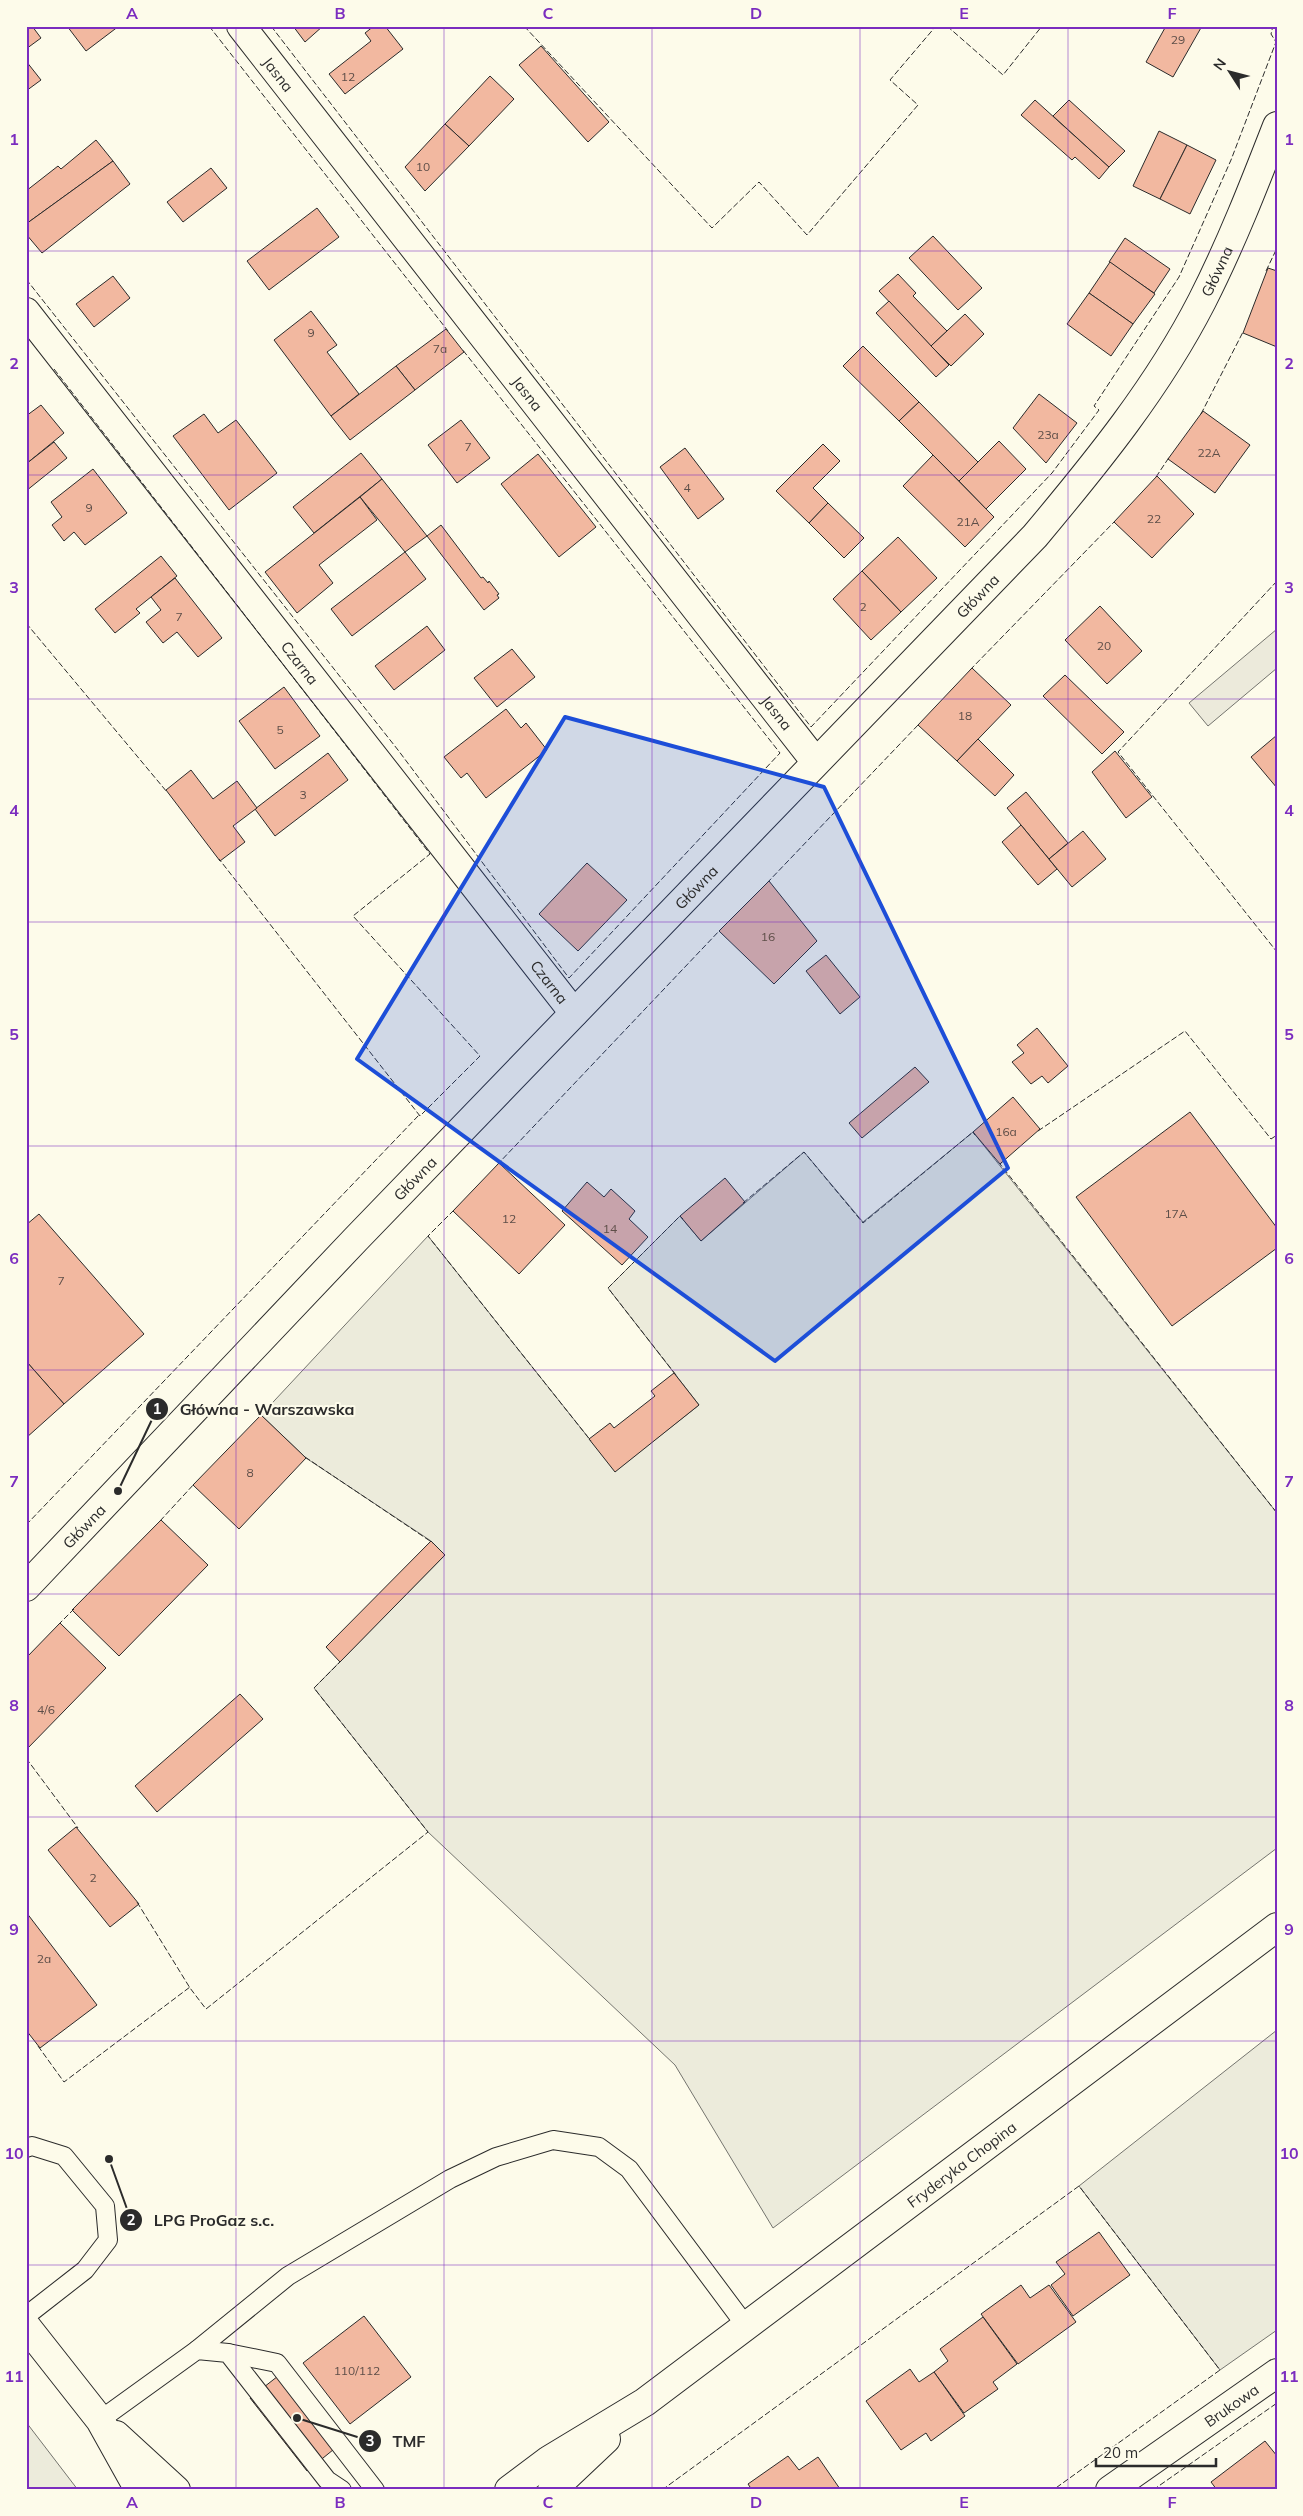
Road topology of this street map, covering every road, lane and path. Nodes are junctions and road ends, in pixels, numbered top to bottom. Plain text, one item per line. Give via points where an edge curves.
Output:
1 (241, 26) edge
2 (1277, 126) edge
3 (26, 312) edge
4 (815, 761) junction
5 (574, 1013) junction
6 (26, 1587) edge
7 (1277, 1927) edge
8 (26, 2148) edge
9 (26, 2316) edge
10 (26, 2326) edge
11 (746, 2326) junction
12 (197, 2350) junction
13 (228, 2354) junction
14 (1277, 2373) edge
15 (645, 2402) junction
16 (100, 2420) junction
17 (139, 2490) edge
18 (176, 2490) edge
19 (342, 2490) edge
20 (375, 2490) edge
21 (509, 2490) edge
22 (552, 2490) edge
23 (1110, 2490) edge

1 - 4 street, Jasna
2 - 4 street, Główna via 1238,225 1201,302 1152,385 1095,465 1035,536
3 - 5 street, Czarna
4 - 5 street, Główna
5 - 6 street, Główna
7 - 11 street, Fryderyka Chopina
8 - 9 lane via 32,2146 64,2156 104,2206 108,2240 85,2270
10 - 16 street
11 - 12 lane via 629,2169 599,2147 553,2140 496,2157 450,2178 288,2276
11 - 15 street, Fryderyka Chopina
12 - 13 lane
12 - 16 lane
13 - 19 lane via 328,2480
13 - 20 lane via 277,2363
14 - 23 street, Brukowa
15 - 21 street, Fryderyka Chopina via 549,2460
15 - 22 street, Fryderyka Chopina
16 - 17 street
16 - 18 street

